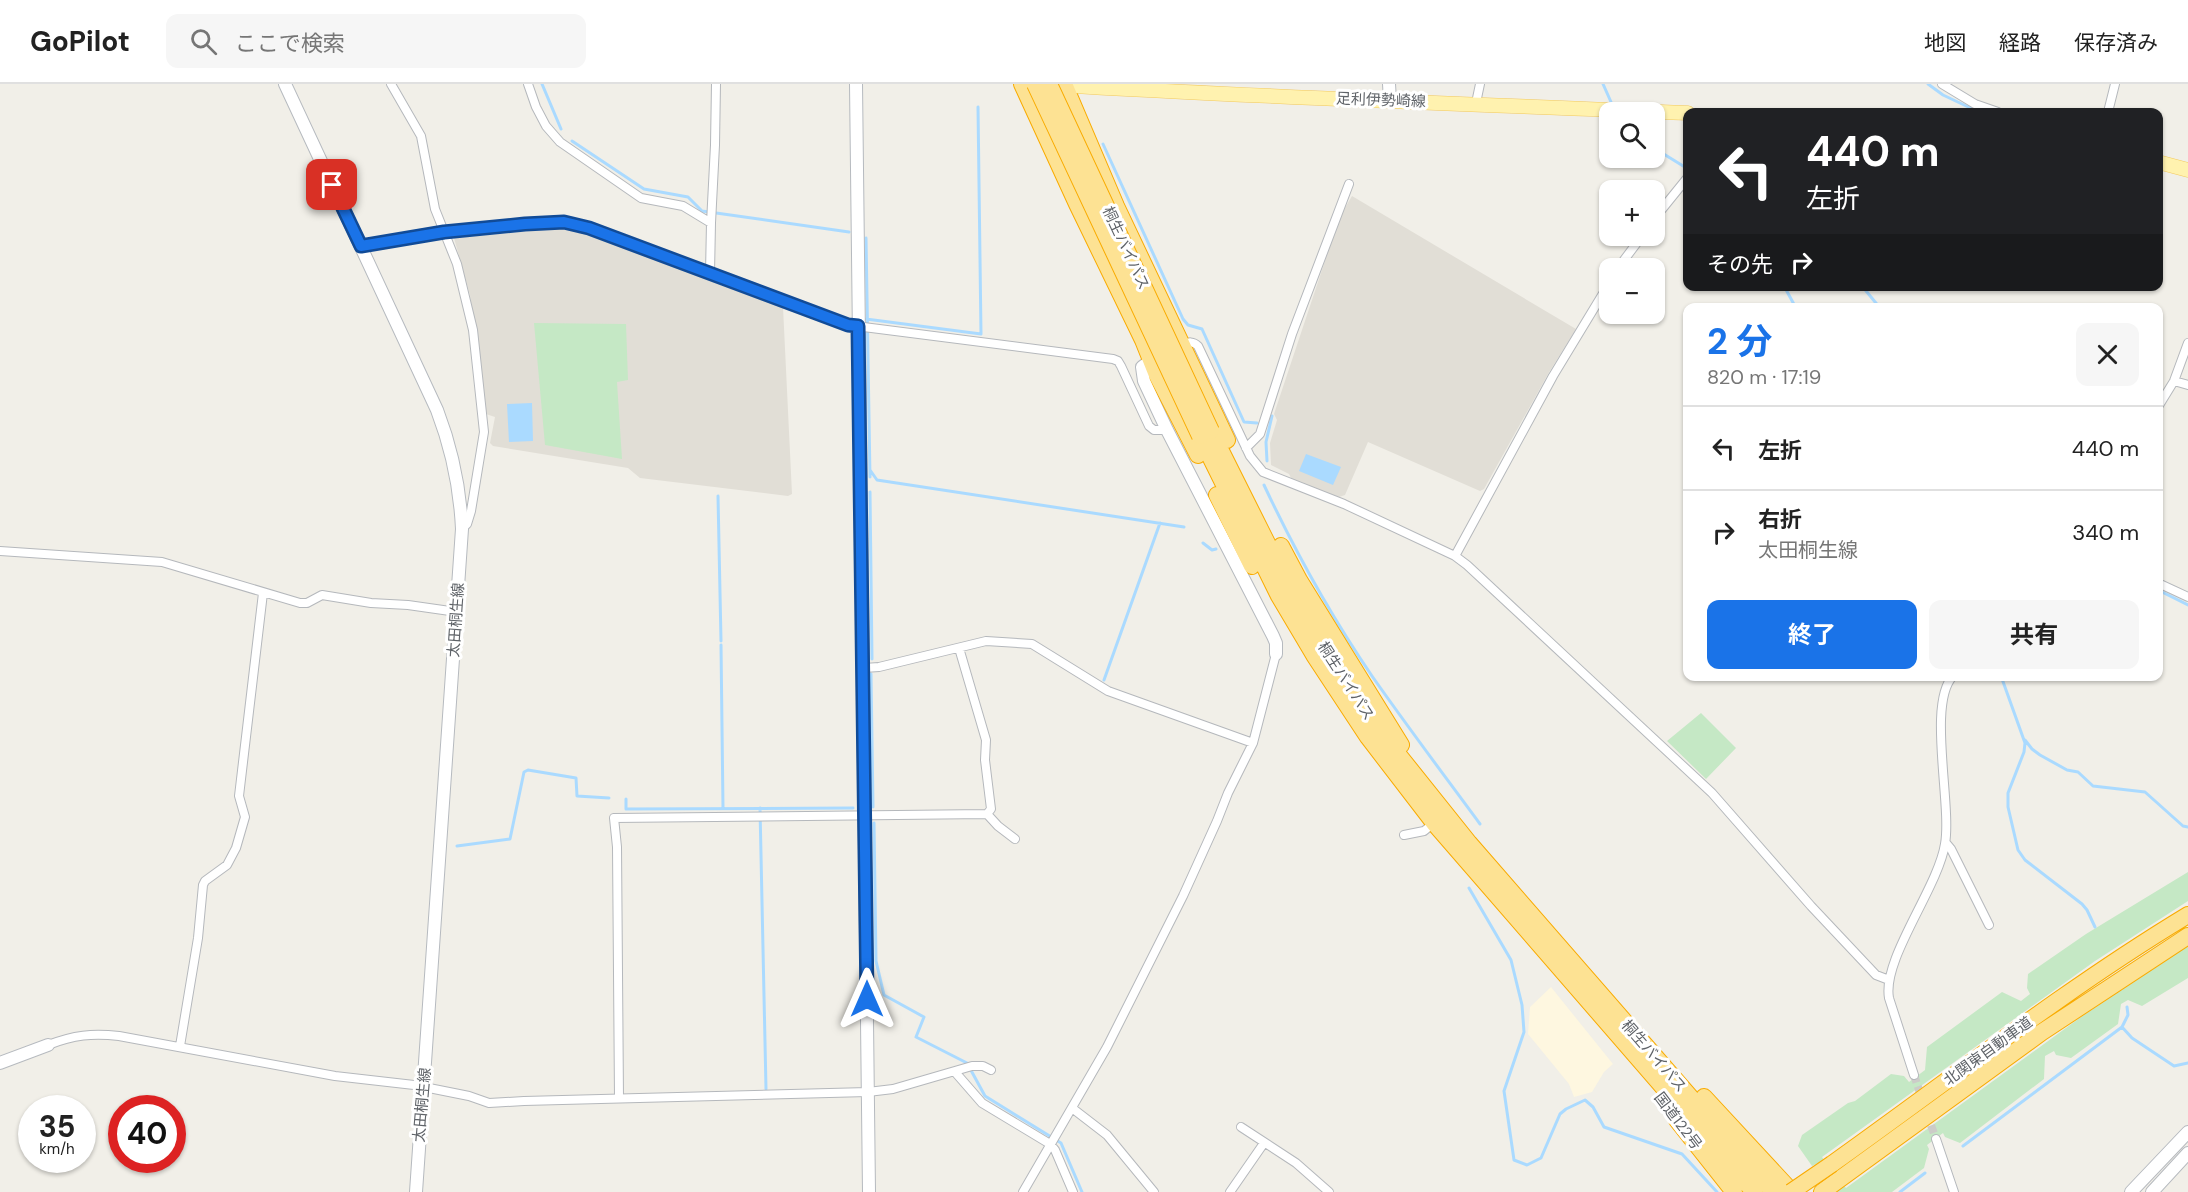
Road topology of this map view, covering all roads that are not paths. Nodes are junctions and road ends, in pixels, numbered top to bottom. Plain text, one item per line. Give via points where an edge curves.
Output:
1 (285, 84) edge
2 (391, 84) edge
3 (528, 84) edge
4 (716, 84) edge
5 (856, 84) edge
6 (1022, 84) edge
7 (1036, 84) edge
8 (1389, 84) edge
9 (1480, 84) edge
10 (1942, 84) edge
11 (2115, 84) edge
12 (1059, 85) edge
13 (1143, 87) edge
14 (1390, 100) junction
15 (1476, 103) junction
16 (1986, 108) edge
17 (2109, 108) edge
18 (1683, 113) edge
19 (2163, 163) edge
20 (2188, 170) edge
21 (1683, 183) edge
22 (1349, 184) dead end
23 (1665, 205) edge
24 (711, 215) junction
25 (444, 232) junction
26 (361, 246) junction
27 (710, 273) junction
28 (1599, 300) edge
29 (864, 326) junction
30 (2188, 343) edge
31 (1182, 344) junction
32 (1150, 359) junction
33 (2174, 381) junction
34 (2188, 386) edge
35 (2163, 399) edge
36 (1167, 430) junction
37 (1205, 433) junction
38 (1246, 448) junction
39 (462, 529) junction
40 (0, 551) edge
41 (1455, 556) junction
42 (2163, 585) edge
43 (263, 593) junction
44 (2188, 597) edge
45 (457, 612) junction
46 (959, 648) junction
47 (1276, 654) joint
48 (864, 668) junction
49 (1950, 681) edge
50 (1253, 743) junction
51 (1408, 790) junction
52 (1432, 799) junction
53 (866, 814) junction
54 (987, 814) junction
55 (1434, 823) junction
56 (1404, 835) dead end
57 (1015, 839) dead end
58 (1946, 843) junction
59 (2188, 915) edge
60 (1989, 925) dead end
61 (2188, 936) edge
62 (1889, 980) junction
63 (48, 1045) joint
64 (1634, 1045) junction
65 (180, 1046) junction
66 (0, 1063) edge
67 (958, 1070) junction
68 (991, 1070) dead end
69 (1914, 1075) tunnel mouth
70 (424, 1087) junction
71 (868, 1092) junction
72 (618, 1098) junction
73 (1072, 1108) junction
74 (1241, 1127) dead end
75 (2188, 1132) edge
76 (1936, 1139) tunnel mouth
77 (1052, 1140) junction
78 (1264, 1143) junction
79 (2188, 1154) edge
80 (416, 1192) edge
81 (869, 1192) edge
82 (1023, 1192) edge
83 (1073, 1192) edge
84 (1154, 1192) edge
85 (1230, 1192) edge
86 (1329, 1192) edge
87 (1734, 1192) edge
88 (1754, 1192) edge
89 (1773, 1192) edge
90 (1792, 1192) edge
91 (1822, 1192) edge
92 (1954, 1192) edge
93 (2131, 1192) edge
94 (2151, 1192) edge

1 - 26 street, 太田桐生線
2 - 25 street via 421,136 435,209
3 - 24 street via 546,126 560,142 641,198
4 - 24 street
5 - 29 street
6 - 32 highway
7 - 12 main road, 足利伊勢崎線
7 - 37 highway, 桐生バイパス, bridge
8 - 14 street
9 - 15 street
10 - 16 street
11 - 17 street
12 - 13 main road, 足利伊勢崎線
12 - 31 highway
12 - 37 highway, 桐生バイパス, bridge
13 - 14 main road, 足利伊勢崎線
14 - 15 main road, 足利伊勢崎線
15 - 18 main road, 足利伊勢崎線
19 - 20 main road
21 - 23 street
22 - 38 street via 1292,334 1260,434
24 - 27 street
25 - 26 street
25 - 27 street via 564,222
25 - 39 street via 473,330 484,432 471,511
26 - 39 street, 太田桐生線 via 444,426 457,474
27 - 29 street via 848,325
28 - 41 street
29 - 36 street via 1113,359 1121,366 1149,426
29 - 48 street
30 - 33 street
31 - 32 street
31 - 38 street via 1198,346
31 - 52 highway via 1299,580
32 - 36 street via 1141,371
32 - 51 highway via 1269,600 1314,676 1346,720
33 - 34 street
33 - 35 street
36 - 47 street via 1273,636
37 - 51 highway, 桐生バイパス via 1279,596 1350,710
37 - 52 highway, 桐生バイパス via 1307,619 1377,728
38 - 41 street via 1263,472 1344,504
39 - 45 street, 太田桐生線
40 - 43 street via 162,562
41 - 62 street via 1712,794 1876,975
42 - 44 street
43 - 45 street via 300,603 322,595
43 - 65 street via 239,796 245,820 226,865 203,885
45 - 70 street, 太田桐生線
46 - 48 street
46 - 50 street via 986,641 1032,644 1108,692
46 - 54 street via 986,740 991,809
47 - 50 street
48 - 53 street
49 - 58 street via 1940,710
50 - 73 street via 1137,988
51 - 55 highway, 桐生バイパス
52 - 64 highway, 桐生バイパス
53 - 54 street
53 - 71 street
53 - 72 street via 614,818
54 - 57 street
55 - 56 street via 1424,831
55 - 64 highway, 桐生バイパス
58 - 60 street
58 - 62 street
59 - 90 highway, 北関東自動車道, bridge via 2036,1015
61 - 91 highway, 北関東自動車道 via 2042,1032
62 - 69 street via 1889,998
63 - 65 street via 91,1034
63 - 66 street
64 - 87 highway, 国道122号 via 1657,1093
64 - 88 highway, 桐生バイパス
64 - 89 highway, 桐生バイパス
64 - 90 highway via 1673,1064
65 - 70 street via 335,1076
67 - 68 street via 982,1066
67 - 71 street via 893,1089
67 - 77 street via 982,1103
70 - 72 street via 489,1103
70 - 80 street, 太田桐生線
71 - 72 street
71 - 81 street
73 - 77 street
73 - 84 street via 1107,1135
74 - 78 street
75 - 93 street
76 - 92 street
77 - 82 street
77 - 83 street
78 - 85 street
78 - 86 street via 1296,1163
79 - 94 street

